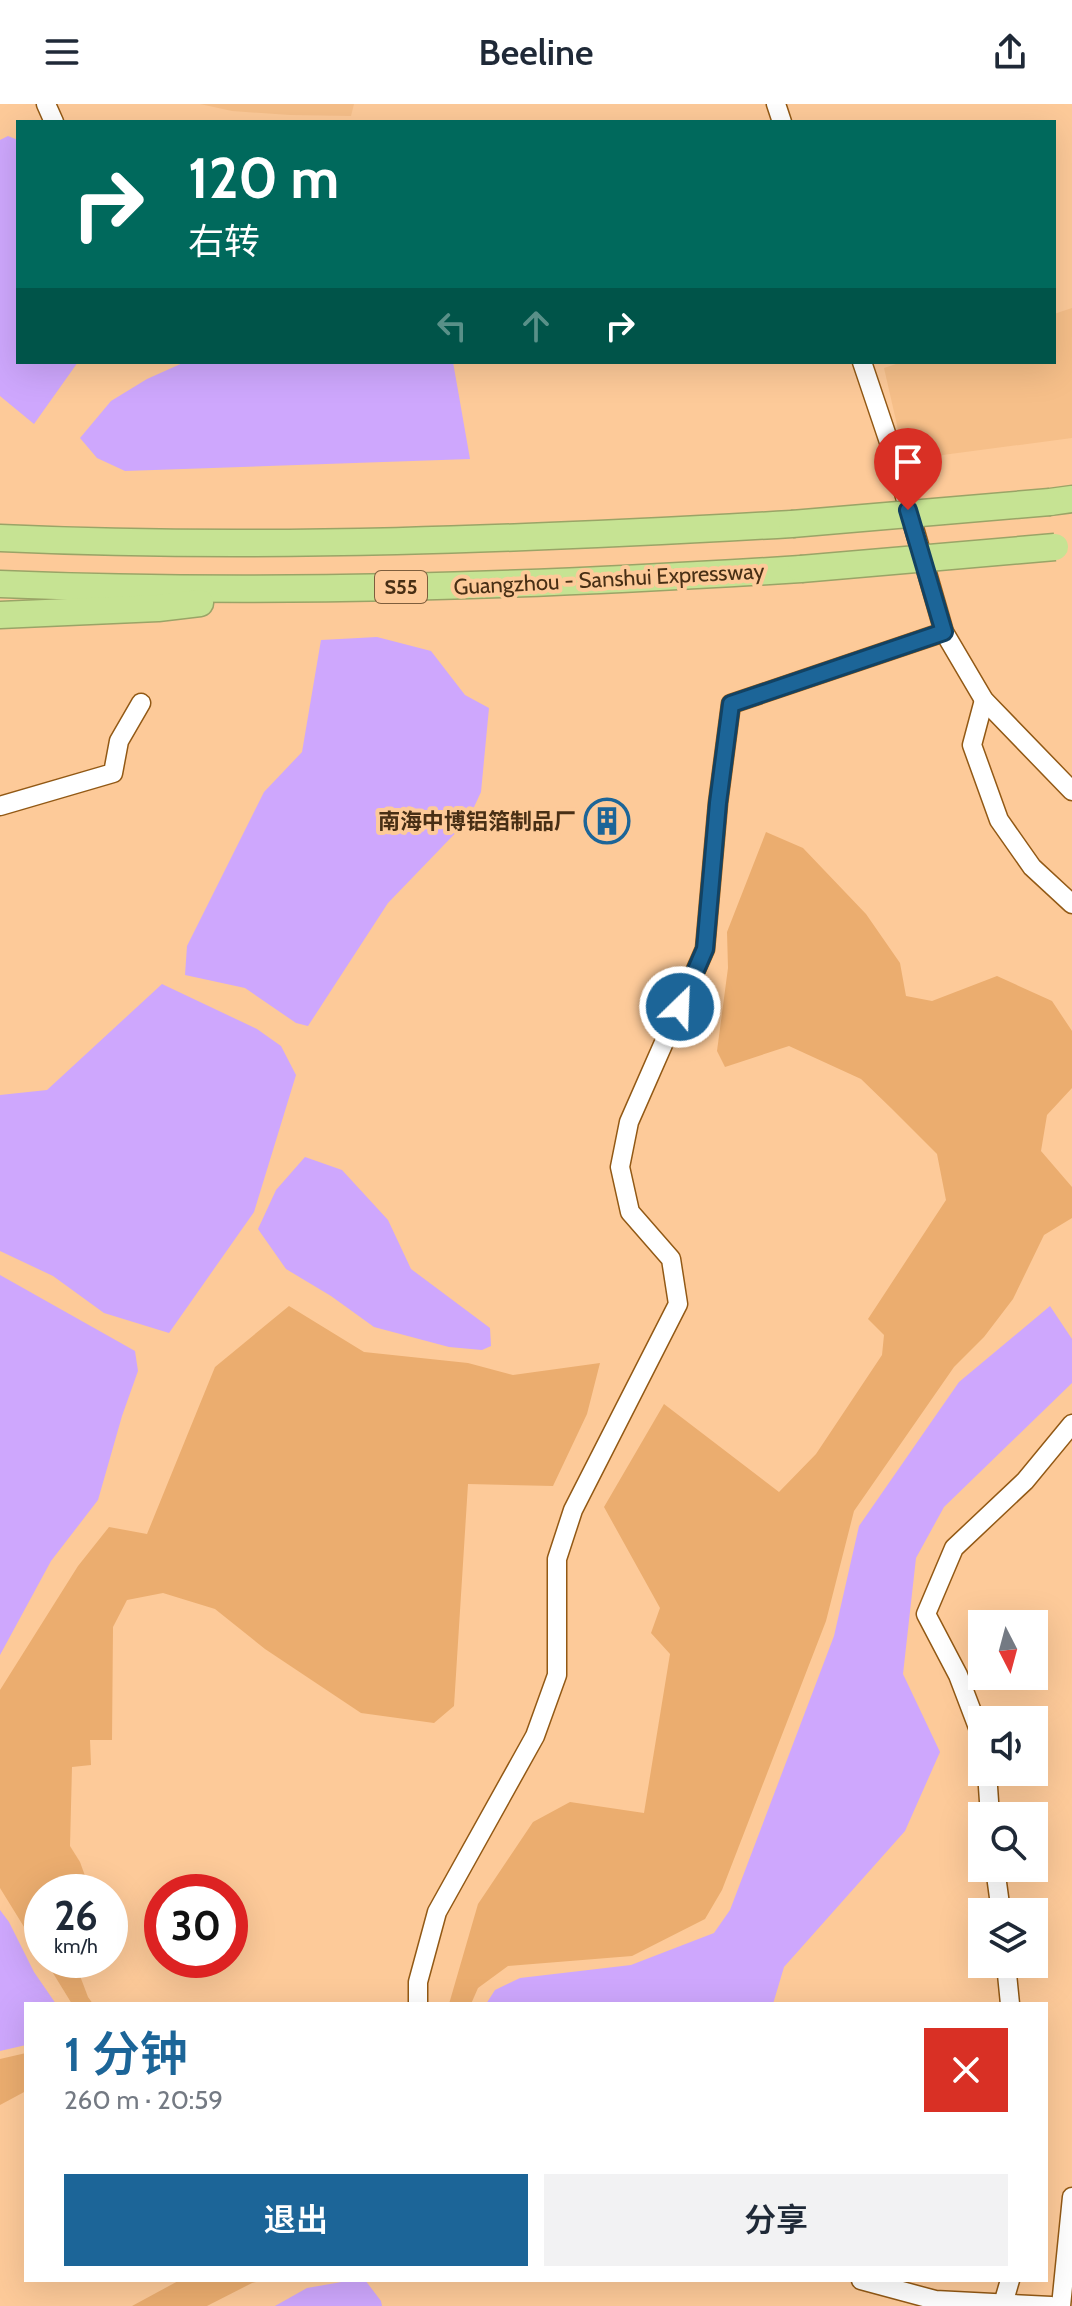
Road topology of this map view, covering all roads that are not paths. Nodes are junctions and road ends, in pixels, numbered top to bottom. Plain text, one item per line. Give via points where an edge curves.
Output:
1 (863, 364) edge
2 (1061, 501) edge
3 (0, 521) edge
4 (0, 538) edge
5 (186, 542) junction
6 (1064, 546) edge
7 (0, 584) edge
8 (317, 589) junction
9 (0, 615) edge
10 (944, 632) junction
11 (984, 700) junction
12 (141, 703) dead end
13 (1072, 791) edge
14 (0, 806) edge
15 (1072, 904) edge
16 (1072, 1424) edge
17 (970, 1706) edge
18 (1007, 1978) edge
19 (418, 2002) edge
20 (1010, 2002) edge
21 (1072, 2197) edge
22 (868, 2282) edge
23 (1009, 2282) edge
24 (1003, 2304) junction
25 (1051, 2306) edge
26 (1061, 2306) edge

1 - 10 street
2 - 5 highway, Guangzhou - Sanshui Expressway / S55, bridge via 792,524 489,539
3 - 5 highway
4 - 5 highway, Guangzhou - Sanshui Expressway / S55
6 - 8 highway, Guangzhou - Sanshui Expressway / S55, bridge via 801,569 503,586
7 - 8 highway, Guangzhou - Sanshui Expressway / S55
8 - 9 highway via 158,608
10 - 11 street
10 - 19 street via 731,704 705,949 629,1122 620,1167 630,1212 671,1259 678,1304 573,1510 557,1559 557,1675 535,1736 437,1912 418,1982
11 - 13 street
11 - 15 street via 972,745 999,820 1032,867
12 - 14 street via 119,741 113,773
16 - 17 street via 1025,1481 954,1548 926,1614
18 - 20 street
21 - 26 street
22 - 24 street via 935,2300
23 - 24 street
24 - 25 street

